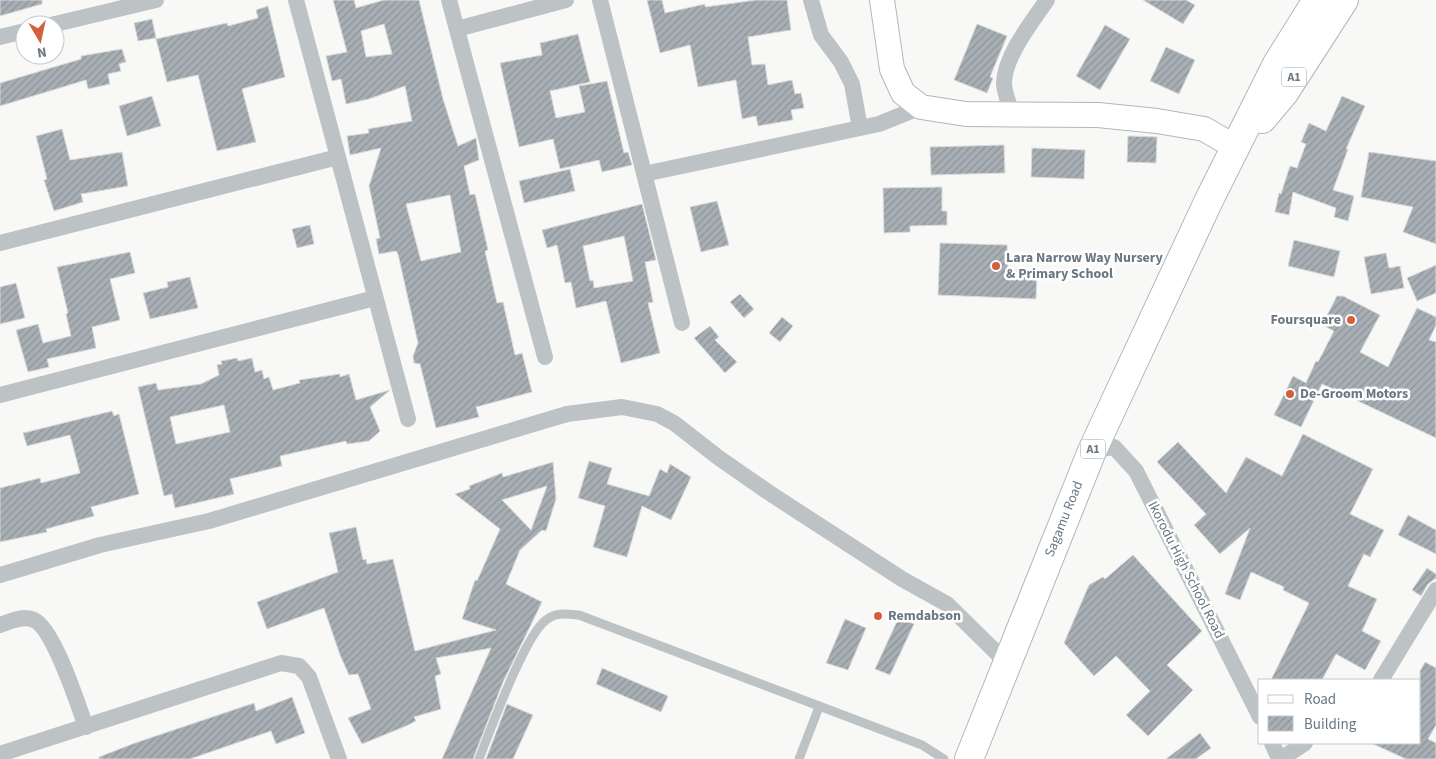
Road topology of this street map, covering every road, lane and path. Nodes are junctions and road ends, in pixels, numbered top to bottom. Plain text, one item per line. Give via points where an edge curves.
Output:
1 (156, 0) edge
2 (296, 0) edge
3 (449, 0) edge
4 (566, 0) edge
5 (600, 0) edge
6 (811, 0) edge
7 (882, 0) edge
8 (1047, 0) edge
9 (1335, 1) edge
10 (65, 22) edge
11 (457, 29) junction
12 (15, 33) edge
13 (0, 37) edge
14 (921, 107) junction
15 (1012, 113) junction
16 (860, 128) junction
17 (1237, 148) junction
18 (338, 157) junction
19 (644, 174) junction
20 (0, 243) edge
21 (375, 298) junction
22 (682, 323) dead end
23 (546, 357) dead end
24 (0, 396) edge
25 (408, 419) dead end
26 (1092, 451) junction
27 (0, 575) edge
28 (1436, 590) edge
29 (0, 624) edge
30 (1006, 662) junction
31 (1382, 679) edge
32 (819, 707) junction
33 (1258, 713) edge
34 (86, 727) junction
35 (1272, 744) edge
36 (1303, 744) edge
37 (0, 754) edge
38 (339, 759) edge
39 (479, 759) edge
40 (799, 759) edge
41 (944, 759) edge
42 (969, 759) edge
43 (1280, 759) edge

1 - 10 street
2 - 18 street
3 - 11 street
4 - 11 street
5 - 19 street
6 - 16 street via 821,36 841,62 852,84
7 - 14 street via 892,69 903,93
8 - 15 street via 1019,41 1009,64 1004,83
9 - 17 highway, Sagamu Road / A1 via 1284,93
11 - 23 street
12 - 13 street
14 - 15 street via 966,114
14 - 16 street
15 - 17 street via 1098,116 1204,128
16 - 19 street
17 - 26 highway, Sagamu Road / A1 via 1209,200
18 - 20 street
18 - 21 street
19 - 22 street
21 - 24 street
21 - 25 street
26 - 30 highway, Sagamu Road / A1
26 - 33 street, Ikorodu High School Road via 1114,447 1136,471
27 - 30 street via 100,545 218,518 567,414 622,407 657,414 674,423 778,499 902,579 947,604
28 - 31 street
29 - 34 street via 21,618 39,623 59,657
30 - 42 highway, Sagamu Road / A1
32 - 39 lane via 579,614 558,614 545,620 534,633
32 - 40 lane
32 - 41 lane via 922,744
34 - 37 street
34 - 38 street via 281,662 299,666 309,677
35 - 43 street
36 - 43 street

